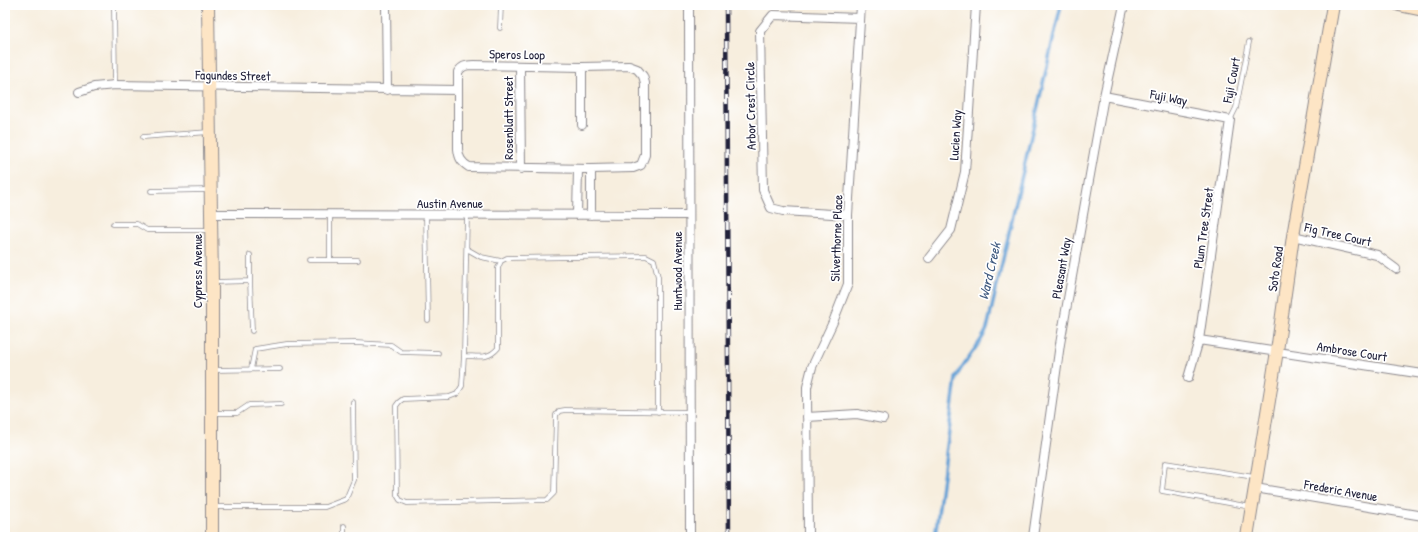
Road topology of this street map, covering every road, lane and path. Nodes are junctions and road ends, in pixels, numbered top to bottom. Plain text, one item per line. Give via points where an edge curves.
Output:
1 (114, 5) edge
2 (208, 5) edge
3 (386, 5) edge
4 (501, 5) edge
5 (689, 5) edge
6 (861, 5) edge
7 (976, 5) edge
8 (1124, 5) edge
9 (1333, 5) edge
10 (1399, 5) edge
11 (1423, 10) edge
12 (860, 18) junction
13 (500, 28) dead end
14 (1249, 42) dead end
15 (520, 66) junction
16 (582, 67) junction
17 (115, 85) junction
18 (208, 86) junction
19 (387, 90) junction
20 (458, 90) junction
21 (79, 92) dead end
22 (1104, 96) junction
23 (1230, 120) junction
24 (582, 125) dead end
25 (210, 132) junction
26 (143, 137) dead end
27 (521, 169) junction
28 (578, 169) junction
29 (591, 169) junction
30 (211, 190) junction
31 (151, 191) dead end
32 (211, 214) junction
33 (330, 215) junction
34 (426, 215) junction
35 (467, 215) junction
36 (578, 215) junction
37 (591, 215) junction
38 (689, 215) junction
39 (848, 215) junction
40 (113, 224) dead end
41 (211, 230) junction
42 (1293, 236) junction
43 (467, 249) junction
44 (250, 255) dead end
45 (929, 258) dead end
46 (309, 260) dead end
47 (330, 260) junction
48 (358, 260) dead end
49 (501, 261) junction
50 (1396, 269) dead end
51 (250, 281) junction
52 (212, 282) junction
53 (428, 320) dead end
54 (252, 331) dead end
55 (1199, 340) junction
56 (1278, 351) junction
57 (438, 353) dead end
58 (464, 356) junction
59 (251, 369) junction
60 (280, 369) dead end
61 (212, 370) junction
62 (1423, 374) edge
63 (1188, 378) dead end
64 (353, 402) dead end
65 (280, 404) dead end
66 (658, 412) junction
67 (690, 412) junction
68 (211, 413) junction
69 (808, 416) junction
70 (883, 419) dead end
71 (1256, 483) junction
72 (212, 507) junction
73 (1252, 507) junction
74 (1423, 516) edge
75 (344, 526) dead end
76 (5, 537) edge
77 (37, 537) edge
78 (212, 537) edge
79 (344, 537) edge
80 (482, 537) edge
81 (491, 537) edge
82 (690, 537) edge
83 (808, 537) edge
84 (1033, 537) edge
85 (1247, 537) edge

1 - 17 lane
2 - 18 street, Cypress Avenue
3 - 19 street
4 - 13 lane
5 - 38 street, Huntwood Avenue
6 - 12 street, Silverthorne Place
7 - 45 street, Lucien Way via 965,172 951,230
8 - 22 street, Pleasant Way
9 - 42 street, Soto Road
10 - 11 street
12 - 39 street, Silverthorne Place
12 - 39 street, Arbor Crest Circle via 773,15 760,31 763,190 771,208
14 - 23 lane, Fuji Court via 1236,108
15 - 16 street, Speros Loop
15 - 20 street, Speros Loop via 465,66 458,72
15 - 27 street, Rosenblatt Street
16 - 24 street
16 - 29 street, Speros Loop via 629,66 637,69 645,83 645,155 640,165 633,168
17 - 18 street, Fagundes Street
17 - 21 street, Fagundes Street via 94,87
18 - 19 street, Fagundes Street
18 - 25 street, Cypress Avenue
19 - 20 street, Fagundes Street
20 - 27 street, Speros Loop via 458,149 462,163 476,168
22 - 23 street, Fuji Way
22 - 84 street, Pleasant Way via 1060,344
23 - 55 street, Plum Tree Street
25 - 26 lane
25 - 30 street, Cypress Avenue
27 - 28 street, Speros Loop
28 - 29 street, Speros Loop
28 - 36 street
29 - 37 street
30 - 31 lane
30 - 32 street, Cypress Avenue
32 - 33 street, Austin Avenue
32 - 41 street, Cypress Avenue
33 - 34 street, Austin Avenue
33 - 47 lane
34 - 35 street, Austin Avenue
34 - 53 lane
35 - 36 street, Austin Avenue
35 - 43 lane
36 - 37 street, Austin Avenue
37 - 38 street, Austin Avenue
38 - 67 street, Huntwood Avenue
39 - 69 street, Silverthorne Place via 848,284 812,367 807,387
40 - 41 lane via 137,224 147,230
41 - 52 street, Cypress Avenue
42 - 50 street, Fig Tree Court via 1377,255
42 - 56 street, Soto Road
43 - 49 lane via 481,257
43 - 58 lane
44 - 51 lane
46 - 47 lane
47 - 48 lane
49 - 58 lane via 498,268 498,348 487,356
49 - 66 lane via 507,258 626,256 646,256 654,260 658,277
51 - 52 lane
51 - 54 lane
52 - 61 street, Cypress Avenue
55 - 56 street
55 - 63 street, Plum Tree Street
56 - 62 street, Ambrose Court
56 - 71 street, Soto Road
57 - 59 lane via 401,352 391,346 356,343 287,344 255,350
58 - 66 lane via 462,386 457,394 449,397 403,399 396,406 397,494 403,502 546,500 554,492 556,415 559,411
59 - 60 lane
59 - 61 lane
61 - 68 street, Cypress Avenue
64 - 72 lane via 354,480 346,499 325,506
65 - 68 lane via 249,405 237,413
66 - 67 lane
67 - 82 street, Huntwood Avenue
68 - 72 street, Cypress Avenue
69 - 70 street via 857,414
69 - 83 street, Silverthorne Place
71 - 73 street, Soto Road
71 - 73 lane via 1165,464 1162,491
71 - 74 street, Frederic Avenue
72 - 78 street, Cypress Avenue
73 - 85 street, Soto Road
75 - 79 lane
76 - 77 lane
80 - 81 lane

